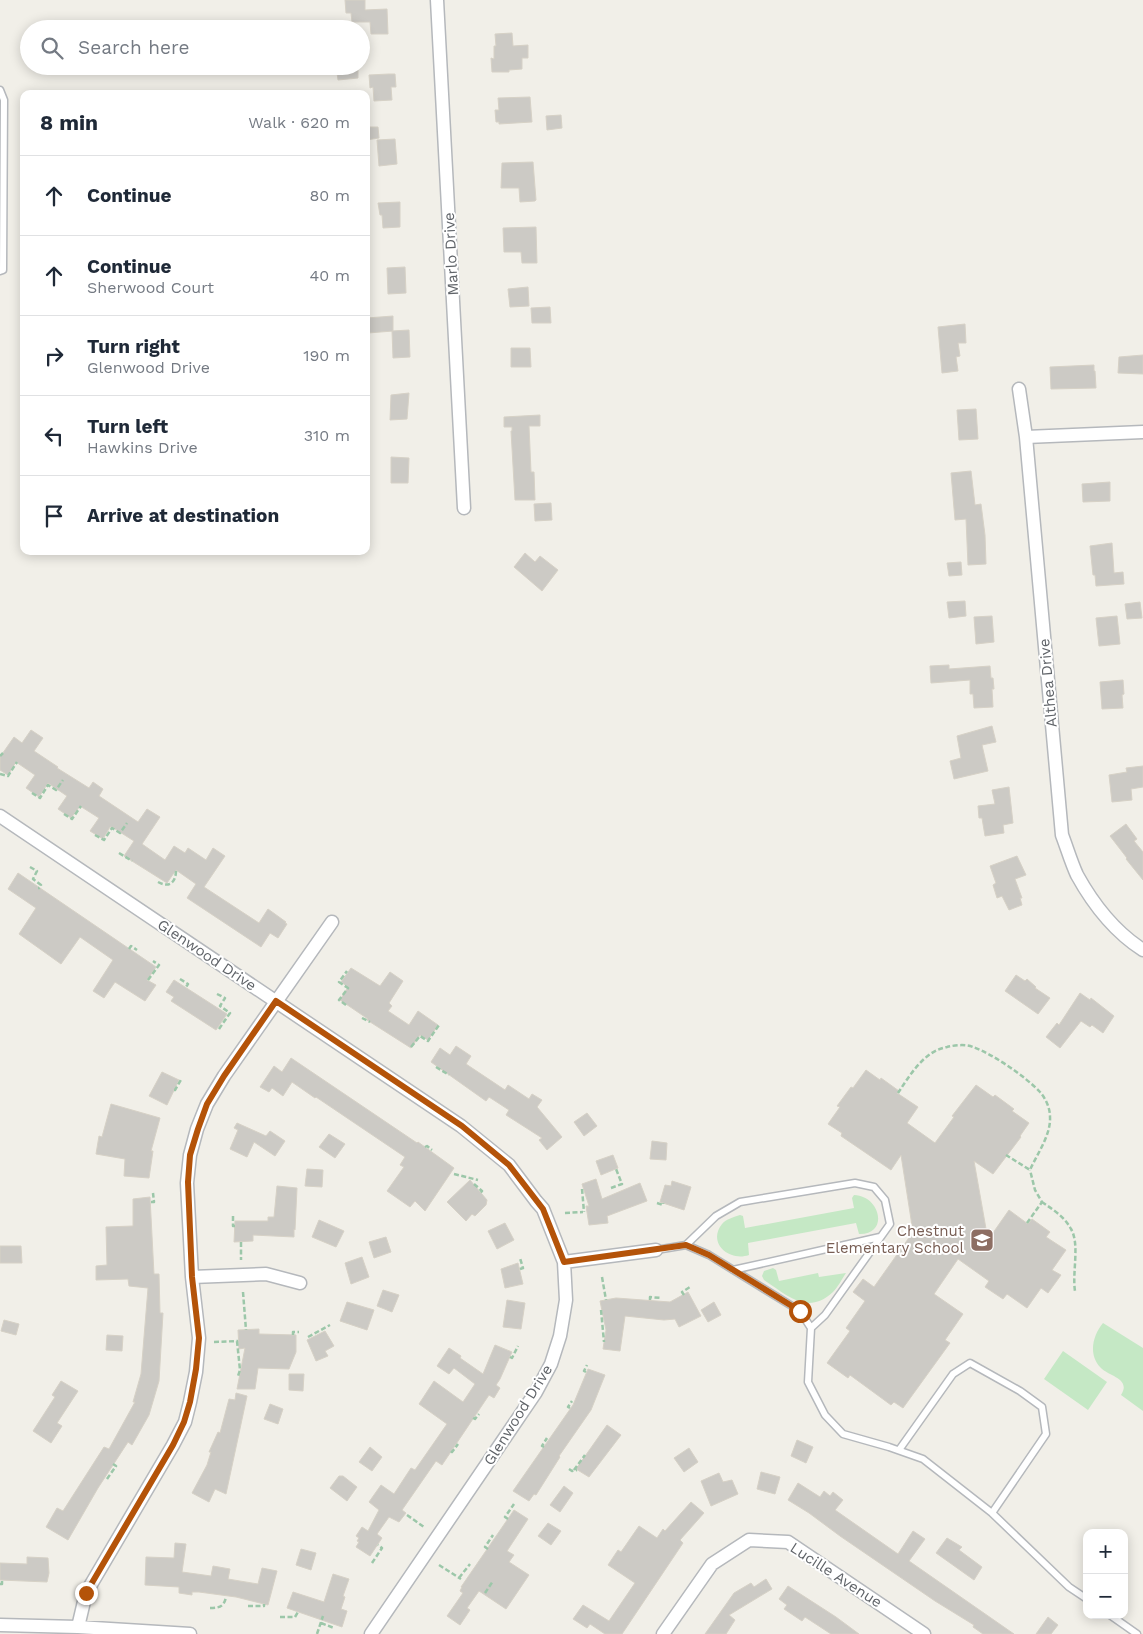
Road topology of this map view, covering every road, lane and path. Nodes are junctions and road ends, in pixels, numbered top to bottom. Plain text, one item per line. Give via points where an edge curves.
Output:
1 (437, 0) edge
2 (0, 90) edge
3 (0, 271) edge
4 (1019, 389) dead end
5 (1143, 432) edge
6 (1026, 437) junction
7 (464, 508) dead end
8 (3, 753) dead end
9 (0, 756) edge
10 (17, 762) dead end
11 (0, 774) edge
12 (64, 780) dead end
13 (32, 793) dead end
14 (80, 806) dead end
15 (64, 814) dead end
16 (1, 820) edge
17 (127, 823) dead end
18 (96, 835) dead end
19 (119, 853) dead end
20 (132, 861) dead end
21 (30, 867) dead end
22 (176, 870) dead end
23 (158, 882) dead end
24 (38, 888) dead end
25 (332, 922) dead end
26 (129, 949) dead end
27 (137, 950) dead end
28 (1143, 950) edge
29 (153, 961) dead end
30 (347, 971) dead end
31 (180, 979) dead end
32 (148, 980) dead end
33 (186, 988) dead end
34 (217, 994) dead end
35 (276, 1001) junction
36 (346, 1004) dead end
37 (362, 1018) dead end
38 (370, 1022) dead end
39 (438, 1024) dead end
40 (218, 1028) dead end
41 (412, 1047) dead end
42 (436, 1067) dead end
43 (449, 1075) dead end
44 (182, 1078) dead end
45 (174, 1090) dead end
46 (898, 1093) dead end
47 (426, 1147) dead end
48 (432, 1150) dead end
49 (1006, 1155) dead end
50 (616, 1169) dead end
51 (1030, 1170) junction
52 (454, 1174) dead end
53 (478, 1180) dead end
54 (474, 1184) dead end
55 (611, 1188) dead end
56 (582, 1189) dead end
57 (153, 1193) dead end
58 (479, 1194) dead end
59 (150, 1202) dead end
60 (1042, 1202) junction
61 (657, 1203) dead end
62 (663, 1203) dead end
63 (565, 1213) dead end
64 (233, 1216) dead end
65 (1027, 1223) dead end
66 (235, 1226) dead end
67 (880, 1237) junction
68 (241, 1242) dead end
69 (686, 1245) junction
70 (656, 1250) joint
71 (520, 1258) dead end
72 (241, 1260) dead end
73 (564, 1262) junction
74 (520, 1268) dead end
75 (733, 1270) junction
76 (192, 1277) junction
77 (602, 1278) dead end
78 (300, 1283) dead end
79 (690, 1287) dead end
80 (1075, 1291) dead end
81 (244, 1292) dead end
82 (684, 1295) dead end
83 (661, 1298) dead end
84 (606, 1300) dead end
85 (650, 1300) dead end
86 (601, 1310) dead end
87 (330, 1325) dead end
88 (811, 1328) junction
89 (246, 1330) dead end
90 (299, 1332) dead end
91 (293, 1335) dead end
92 (308, 1337) dead end
93 (214, 1342) dead end
94 (604, 1342) dead end
95 (518, 1346) dead end
96 (510, 1357) dead end
97 (587, 1365) dead end
98 (586, 1372) dead end
99 (238, 1376) dead end
100 (572, 1401) dead end
101 (570, 1408) dead end
102 (479, 1414) dead end
103 (473, 1418) dead end
104 (547, 1438) dead end
105 (458, 1444) dead end
106 (544, 1447) dead end
107 (899, 1450) junction
108 (451, 1451) dead end
109 (584, 1455) dead end
110 (113, 1464) dead end
111 (569, 1469) dead end
112 (107, 1479) dead end
113 (514, 1504) dead end
114 (992, 1514) junction
115 (407, 1515) dead end
116 (508, 1519) dead end
117 (424, 1527) dead end
118 (493, 1535) dead end
119 (378, 1546) dead end
120 (488, 1550) dead end
121 (372, 1563) dead end
122 (470, 1564) dead end
123 (439, 1565) dead end
124 (2, 1581) dead end
125 (493, 1581) dead end
126 (0, 1584) edge
127 (485, 1593) dead end
128 (1083, 1596) edge
129 (226, 1597) dead end
130 (264, 1604) dead end
131 (248, 1606) dead end
132 (210, 1608) dead end
133 (298, 1612) dead end
134 (280, 1616) dead end
135 (323, 1616) dead end
136 (1116, 1619) edge
137 (321, 1623) junction
138 (0, 1625) edge
139 (78, 1627) junction
140 (334, 1628) dead end
141 (190, 1634) edge
142 (317, 1634) edge
143 (371, 1634) edge
144 (663, 1634) edge
145 (924, 1634) edge
146 (1137, 1634) edge

1 - 7 street, Marlo Drive
2 - 3 lane via 4,110 3,270
4 - 6 street, Althea Drive
5 - 6 street
6 - 28 street, Althea Drive via 1062,835 1077,874 1102,912 1128,940
8 - 9 path
10 - 11 path via 8,776
12 - 13 path via 56,790 48,784 40,798
14 - 15 path via 72,819
16 - 35 street, Glenwood Drive
17 - 18 path via 120,833 112,828 104,840
19 - 20 path
21 - 24 path via 37,871 33,879 42,885
22 - 23 path via 171,884
25 - 35 street
26 - 27 path via 131,946
29 - 32 path via 158,965
30 - 36 path via 339,982 348,988 339,1000
31 - 33 path via 188,984
34 - 40 path via 224,998 220,1006 230,1013
35 - 73 street, Glenwood Drive via 462,1126 509,1165 543,1209
35 - 76 street via 207,1104 190,1155
37 - 38 path
39 - 41 path via 428,1041 420,1036
42 - 43 path
44 - 45 path
46 - 51 path via 926,1057 945,1047 972,1046 990,1055 1023,1077 1049,1105 1048,1131
47 - 48 path
49 - 51 path
50 - 55 path via 622,1184
51 - 60 path
52 - 53 path
54 - 58 path via 482,1191
56 - 63 path via 584,1212
57 - 59 path via 154,1202
60 - 65 path
60 - 80 path via 1057,1212 1072,1229
61 - 62 path
64 - 66 path
67 - 69 lane via 890,1224 885,1200 874,1187 855,1183 740,1202 716,1216
67 - 75 lane
67 - 88 lane via 826,1315
68 - 72 path
69 - 70 lane
69 - 75 lane
70 - 73 street
71 - 74 path via 523,1268
73 - 143 street, Glenwood Drive via 566,1300 560,1336 549,1369
75 - 88 lane via 800,1311
76 - 78 street via 266,1274
76 - 139 street via 199,1338 196,1372 184,1422 86,1593
77 - 84 path
79 - 82 path via 682,1292
81 - 89 path
83 - 85 path via 650,1296
86 - 94 path
87 - 92 path
88 - 107 lane via 808,1382 825,1415 843,1434
90 - 91 path via 293,1332
93 - 99 path via 238,1341
95 - 96 path
97 - 98 path
100 - 101 path
102 - 103 path
104 - 106 path
105 - 108 path
107 - 114 lane via 923,1459
107 - 114 lane via 953,1374 970,1363 1020,1391 1042,1408 1046,1434
109 - 111 path via 575,1470
110 - 112 path via 116,1466
113 - 116 path via 505,1518
114 - 128 lane
115 - 117 path
118 - 120 path via 485,1548
119 - 121 path via 382,1548
122 - 123 path via 460,1579
124 - 126 path
125 - 127 path
129 - 132 path via 222,1607
130 - 131 path
133 - 134 path via 295,1617
135 - 137 path
136 - 146 lane
137 - 140 path
137 - 142 path
138 - 139 street
139 - 141 street
144 - 145 street, Lucille Avenue via 712,1564 749,1540 788,1542

